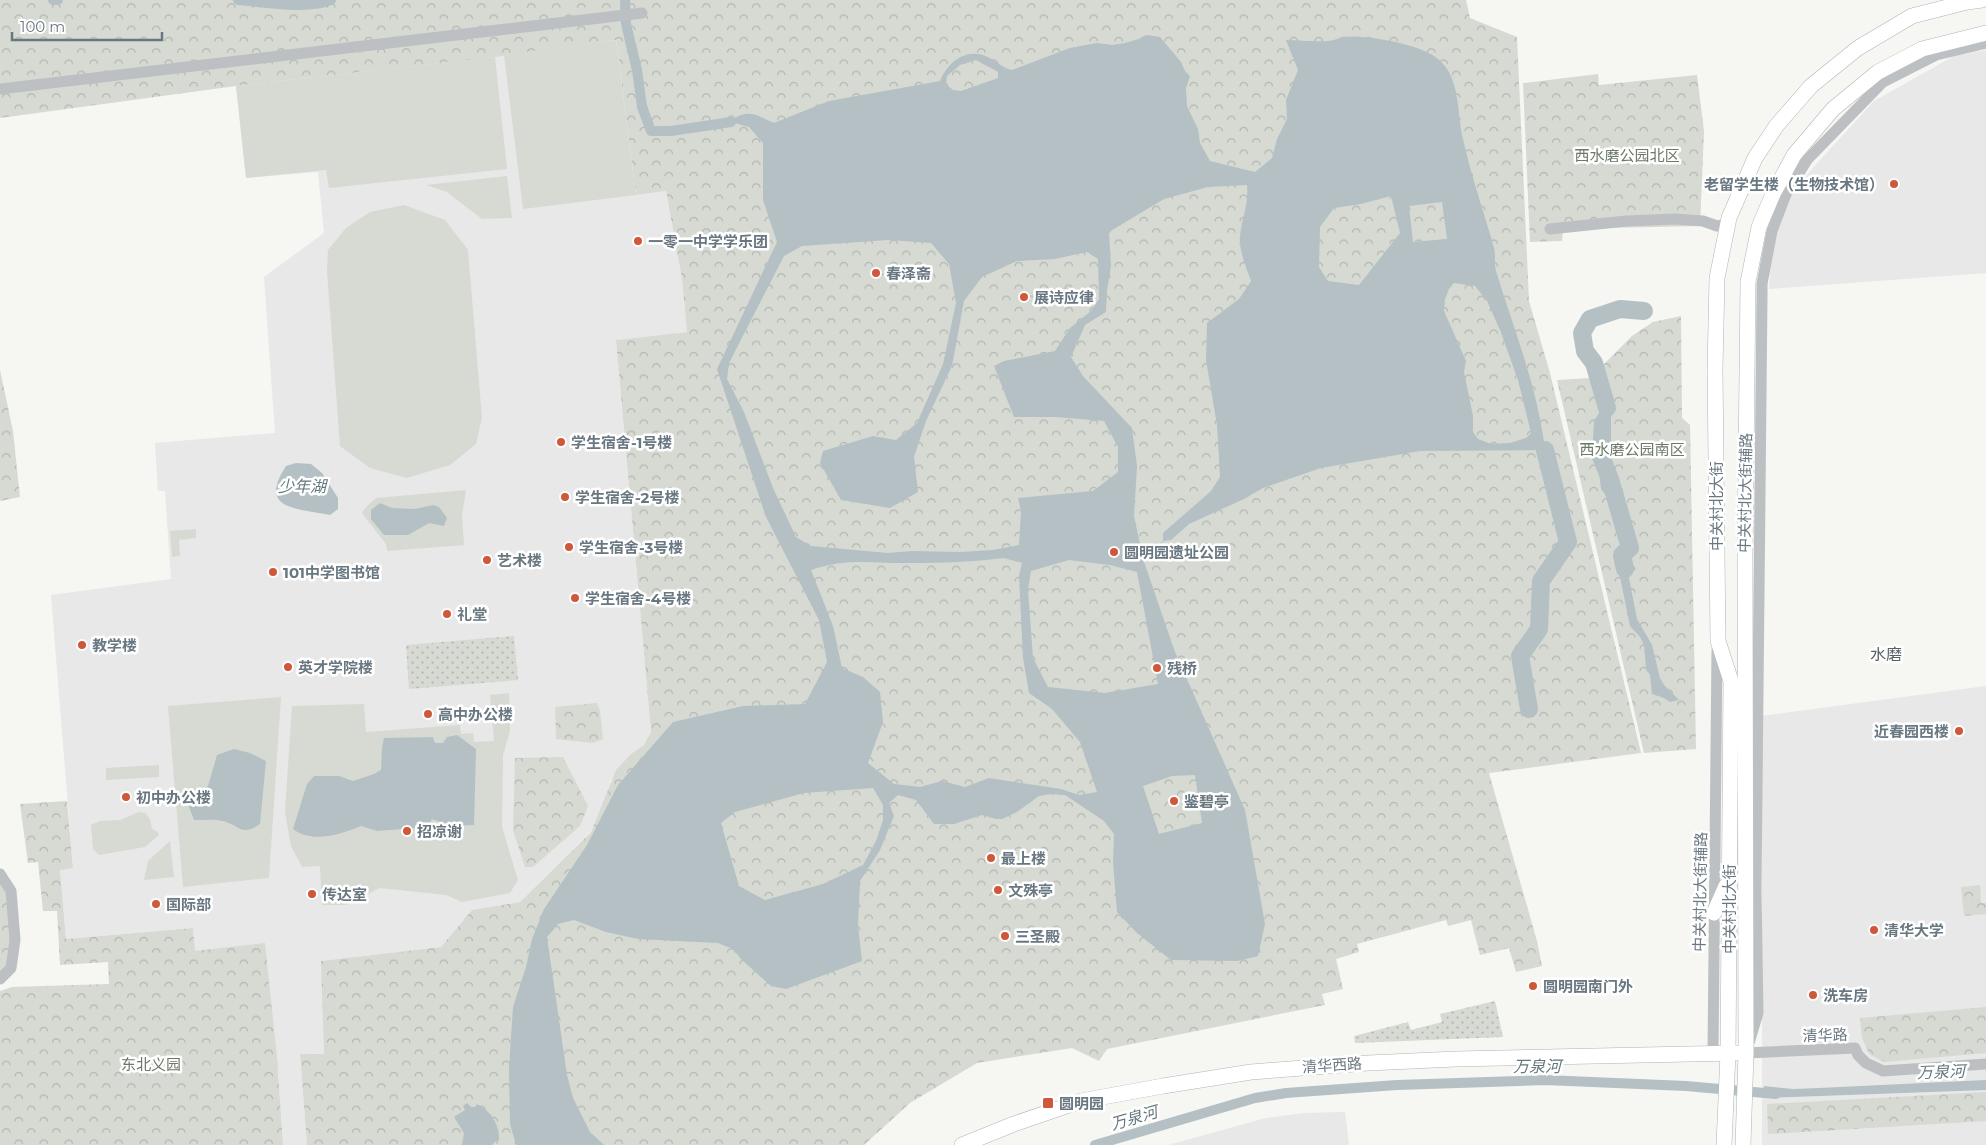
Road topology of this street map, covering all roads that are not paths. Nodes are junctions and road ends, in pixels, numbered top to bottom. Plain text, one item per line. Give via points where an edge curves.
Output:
1 (1982, 0) edge
2 (642, 13) dead end
3 (1986, 33) edge
4 (1986, 43) edge
5 (0, 89) edge
6 (1728, 224) junction
7 (1550, 229) dead end
8 (1718, 641) junction
9 (0, 874) edge
10 (1729, 880) junction
11 (1714, 913) junction
12 (0, 979) edge
13 (1720, 1053) junction
14 (1746, 1053) junction
15 (1986, 1064) edge
16 (962, 1145) edge
17 (1724, 1145) edge
18 (1743, 1145) edge

1 - 6 main road, 中关村北大街 via 1912,16 1858,48 1811,86 1777,125 1755,158
2 - 5 street
3 - 14 main road, 中关村北大街 via 1922,49 1878,72 1833,109 1794,155 1760,227 1748,282
4 - 14 street, 中关村北大街辅路 via 1936,55 1882,82 1807,160 1786,194 1772,231 1762,284 1756,890 1758,1013
6 - 7 street via 1716,226 1703,221 1675,219
6 - 8 main road, 中关村北大街 via 1717,278
8 - 10 main road, 中关村北大街 via 1731,681
8 - 11 street, 中关村北大街辅路
9 - 12 street via 11,891 15,932 11,968
10 - 11 main road
10 - 13 main road, 中关村北大街
11 - 13 street, 中关村北大街辅路
13 - 14 main road, 清华西路
13 - 16 main road, 清华西路 via 1523,1056 1251,1072 1082,1101
13 - 17 main road, 中关村北大街 via 1726,1078
14 - 15 street, 清华路 via 1855,1048 1866,1063 1883,1070
14 - 18 main road, 中关村北大街

